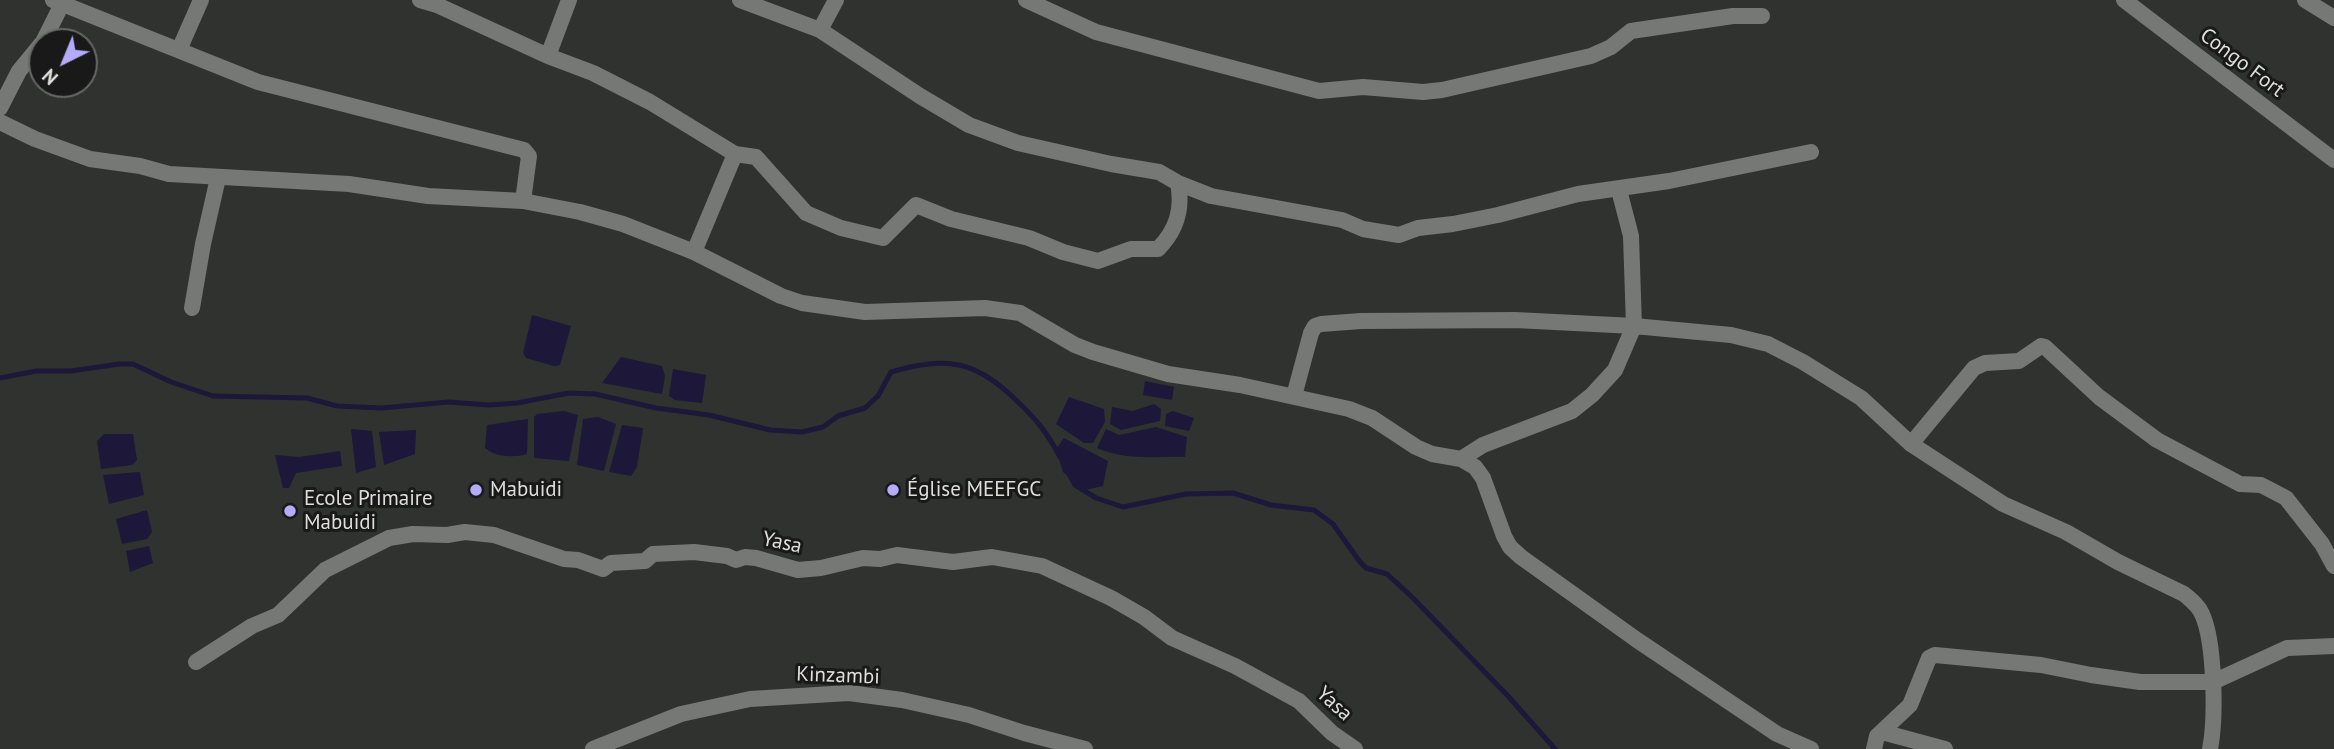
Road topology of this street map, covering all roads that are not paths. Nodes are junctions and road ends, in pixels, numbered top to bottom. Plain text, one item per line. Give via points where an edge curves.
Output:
1 (201, 0) edge
2 (420, 0) edge
3 (569, 0) edge
4 (740, 0) edge
5 (836, 0) edge
6 (1026, 0) edge
7 (2124, 0) edge
8 (2305, 0) edge
9 (57, 2) edge
10 (1762, 16) dead end
11 (2334, 18) edge
12 (47, 28) edge
13 (820, 30) junction
14 (179, 50) junction
15 (548, 56) junction
16 (28, 60) edge
17 (0, 108) edge
18 (0, 122) edge
19 (1811, 152) dead end
20 (735, 154) junction
21 (2334, 160) edge
22 (218, 178) junction
23 (1178, 183) junction
24 (1619, 190) junction
25 (523, 201) junction
26 (694, 252) junction
27 (192, 307) dead end
28 (1634, 326) junction
29 (1294, 396) junction
30 (1911, 444) junction
31 (1461, 459) junction
32 (2334, 566) edge
33 (2334, 646) edge
34 (196, 662) dead end
35 (2213, 682) junction
36 (1882, 732) junction
37 (1774, 741) edge
38 (593, 749) edge
39 (1085, 749) edge
40 (1355, 749) edge
41 (1811, 749) edge
42 (1874, 749) edge
43 (1945, 749) edge
44 (2210, 749) edge

1 - 14 street
2 - 15 street
3 - 15 street
4 - 13 street
5 - 13 street
6 - 10 street via 1096,32 1319,91 1363,87 1441,90 1591,55 1631,32 1733,16
7 - 21 street, Congo Fort
8 - 11 street
9 - 12 street
9 - 14 street
13 - 23 street via 968,125 1018,143 1159,172
14 - 25 street via 282,89 524,150 529,156
15 - 20 street via 593,73
16 - 17 street
18 - 22 street via 90,159
19 - 24 street
20 - 23 street via 756,157 807,213 841,228 883,238 916,205 1098,261 1131,249 1158,248 1170,237 1182,200
20 - 26 street
22 - 25 street via 349,184 428,196
22 - 27 street
23 - 24 street via 1211,196 1399,235 1578,194
24 - 28 street via 1631,236
25 - 26 street via 623,224
26 - 29 street via 802,303 864,312 985,308 1020,313 1093,352 1168,374
28 - 29 street via 1453,320 1321,324 1311,333
28 - 30 street via 1731,335 1768,344 1861,398
28 - 31 street via 1615,370 1572,411
29 - 31 street via 1349,409 1372,418 1416,447
30 - 32 street via 1974,368 2019,361 2045,347 2099,397 2157,440 2240,484 2261,485 2286,498
30 - 35 street via 2003,504 2185,594 2202,613
31 - 37 street via 1483,478 1504,536 1521,557
33 - 35 street via 2287,648
34 - 40 street, Yasa via 246,629 278,615 326,570 381,542 413,534 494,535 603,569 611,563 645,561 653,554 694,552 736,560 764,559 798,570 897,555 953,562 992,557 1042,566 1111,598 1172,638 1299,701
35 - 36 street via 2140,682 2041,665 1934,655 1908,708
35 - 44 street
36 - 42 street
36 - 43 street
37 - 41 street
38 - 39 street, Kinzambi via 665,719 704,709 750,699 849,693 969,715

